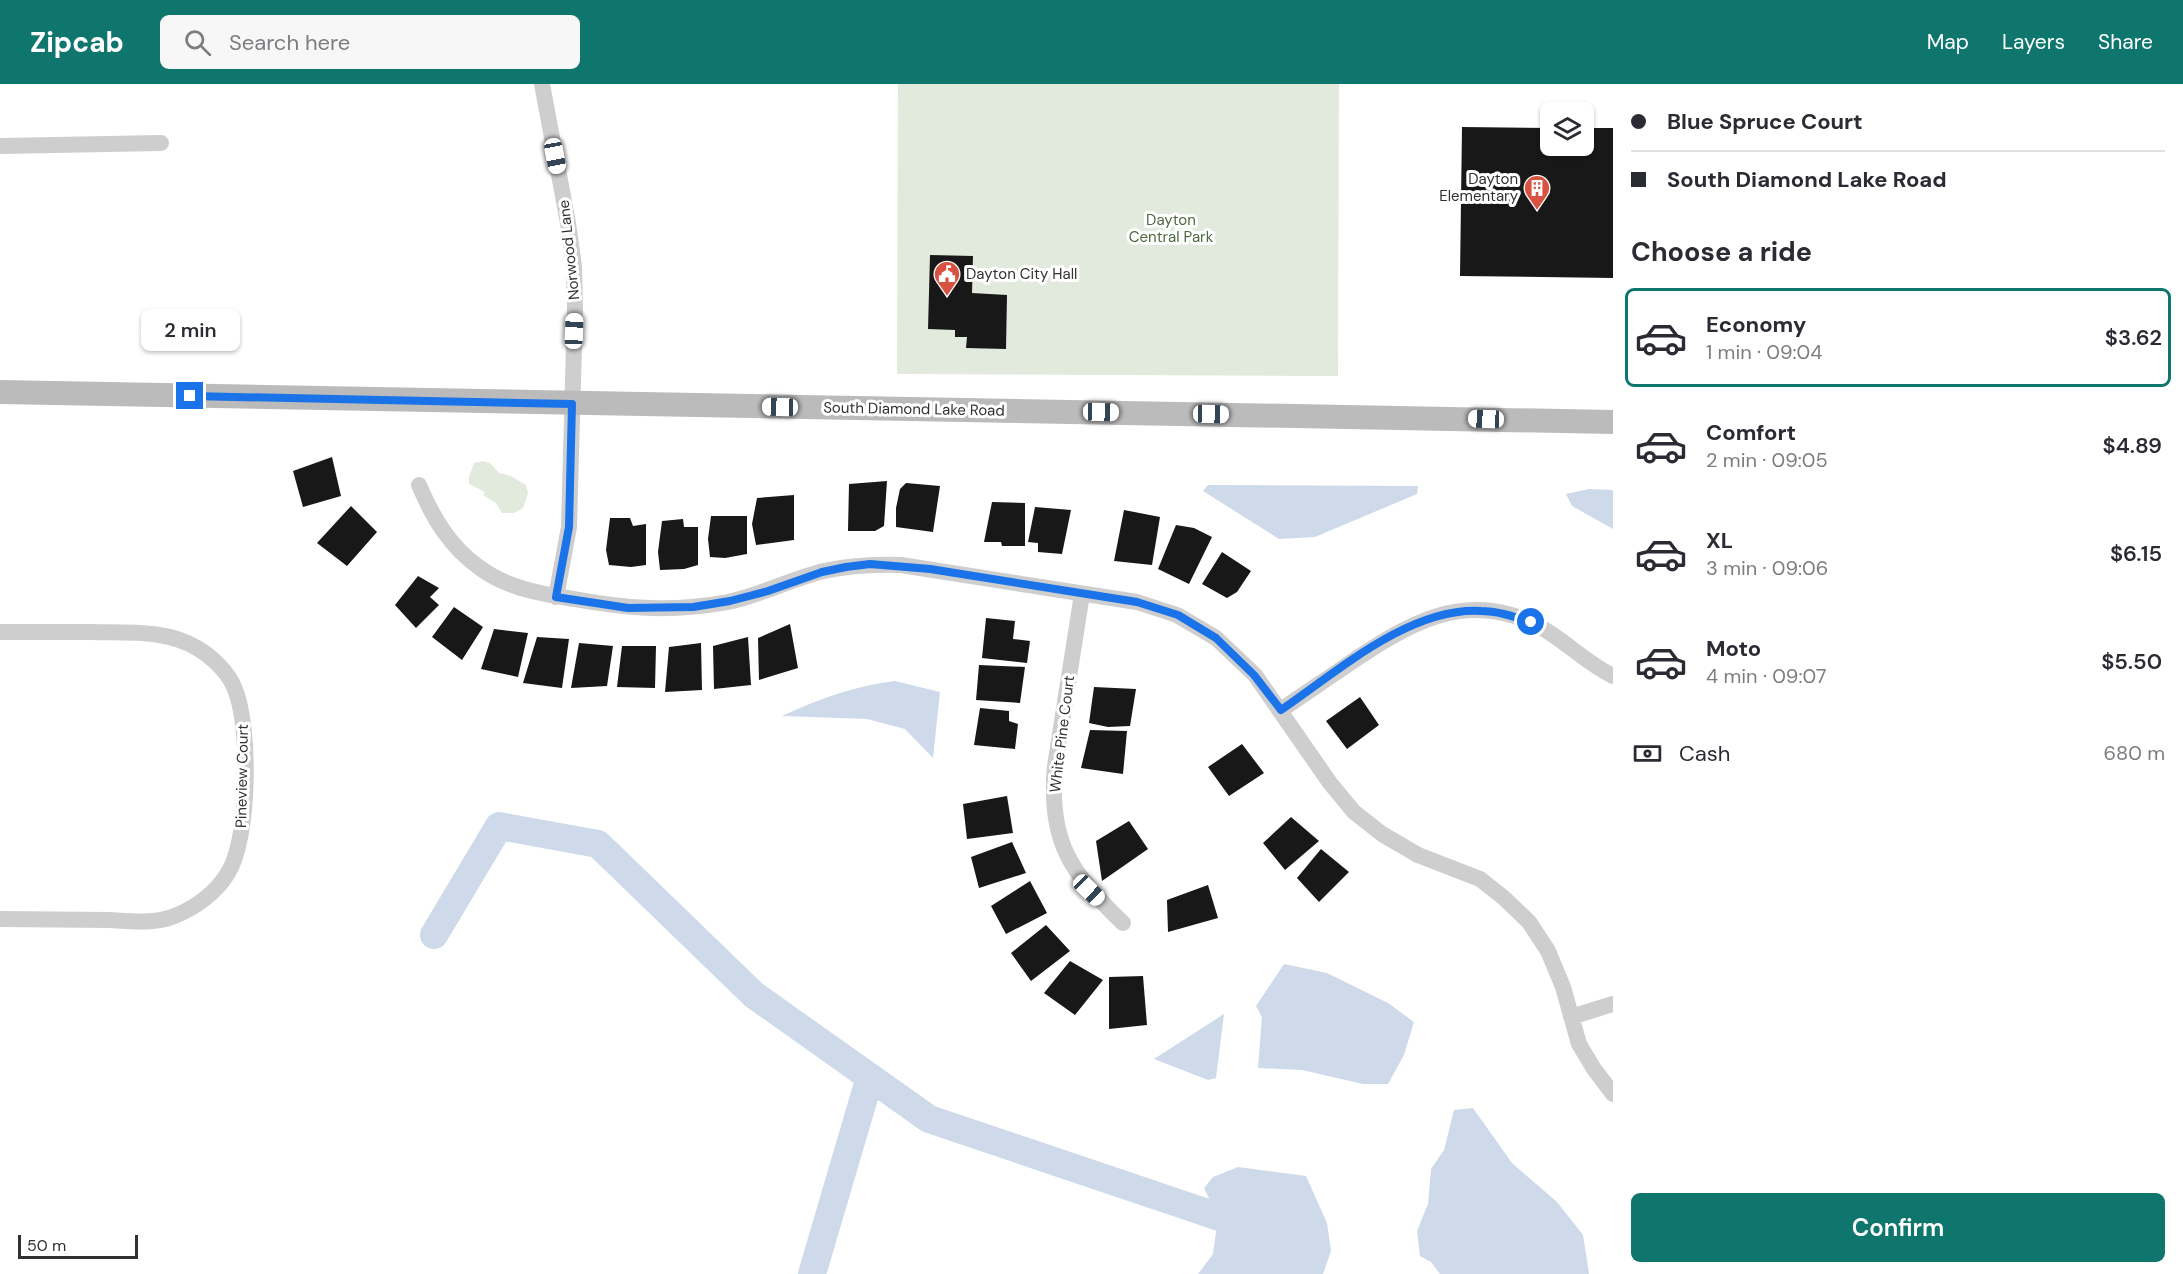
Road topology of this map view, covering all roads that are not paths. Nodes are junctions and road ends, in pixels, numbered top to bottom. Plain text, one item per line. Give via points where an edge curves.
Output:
1 (542, 84) edge
2 (161, 143) dead end
3 (0, 146) edge
4 (0, 392) edge
5 (572, 404) junction
6 (1613, 422) edge
7 (418, 485) dead end
8 (1082, 594) junction
9 (556, 597) junction
10 (0, 632) edge
11 (1613, 676) edge
12 (1281, 710) junction
13 (0, 919) edge
14 (1123, 923) dead end
15 (1613, 1004) edge
16 (1571, 1017) junction
17 (1613, 1094) edge

1 - 5 street, Norwood Lane via 574,266
2 - 3 street
4 - 5 street, South Diamond Lake Road
5 - 6 street, South Diamond Lake Road
5 - 9 street, Norwood Lane via 569,527
7 - 9 street via 447,537 480,568 506,583
8 - 9 street via 901,565 870,564 822,572 768,591 693,607 628,608
8 - 12 street via 1137,602 1178,615 1216,638 1254,675
8 - 14 street, White Pine Court via 1055,766 1056,820 1066,853 1079,876
10 - 13 street, Pineview Court via 145,633 175,638 198,648 234,684 245,734 243,826 238,850 228,873 192,908 170,918 144,921
11 - 12 street via 1531,622 1482,610 1452,612 1403,628
12 - 16 street via 1354,812 1418,855 1480,879 1529,922 1548,951
15 - 16 street
16 - 17 street via 1579,1044

